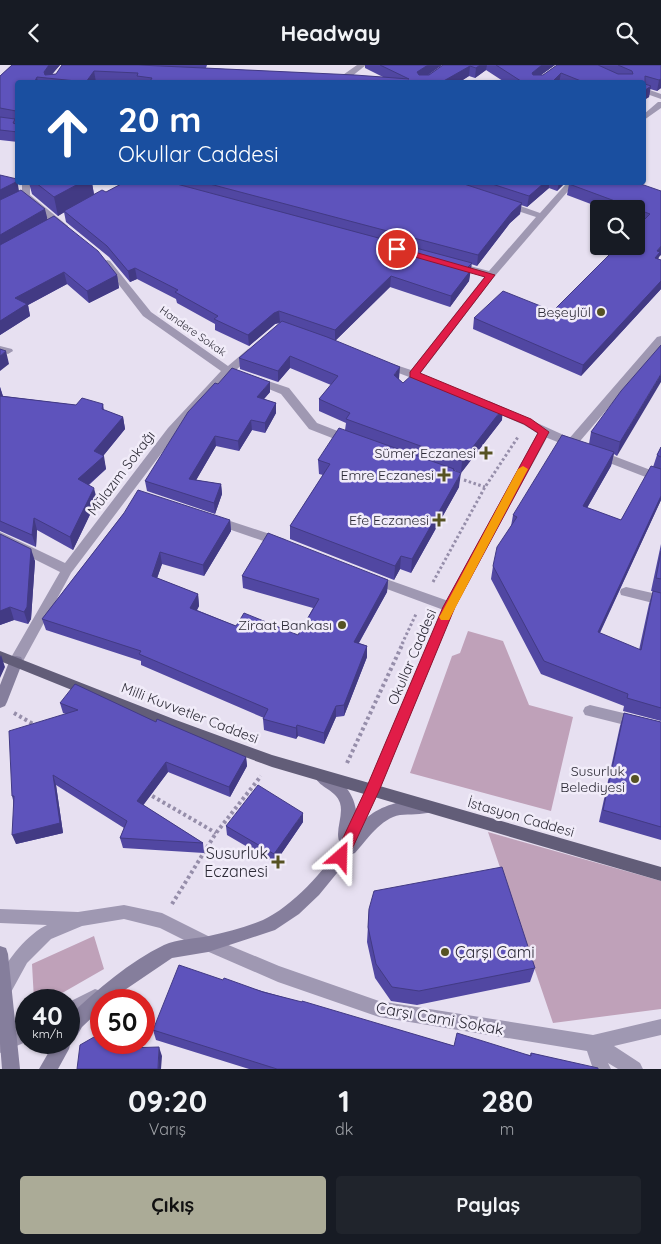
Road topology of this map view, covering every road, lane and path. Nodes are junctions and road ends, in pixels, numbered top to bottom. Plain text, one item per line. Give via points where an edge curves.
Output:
1 (362, 65) edge
2 (342, 80) edge
3 (646, 91) edge
4 (661, 97) edge
5 (661, 104) edge
6 (646, 116) edge
7 (25, 185) edge
8 (569, 185) edge
9 (497, 201) edge
10 (541, 216) junction
11 (76, 236) edge
12 (97, 254) edge
13 (443, 262) edge
14 (491, 275) junction
15 (661, 339) edge
16 (258, 346) edge
17 (369, 359) edge
18 (228, 371) junction
19 (414, 375) junction
20 (440, 385) edge
21 (475, 400) edge
22 (528, 422) junction
23 (544, 432) junction
24 (361, 444) edge
25 (571, 444) junction
26 (661, 479) edge
27 (464, 480) dead end
28 (485, 487) junction
29 (200, 515) edge
30 (0, 537) edge
31 (291, 546) edge
32 (67, 570) junction
33 (361, 575) edge
34 (626, 592) edge
35 (423, 599) junction
36 (661, 600) edge
37 (449, 607) junction
38 (0, 656) edge
39 (16, 661) junction
40 (4, 706) edge
41 (590, 711) dead end
42 (661, 728) edge
43 (42, 729) edge
44 (272, 761) junction
45 (320, 776) junction
46 (338, 781) junction
47 (141, 789) edge
48 (372, 791) junction
49 (426, 807) junction
50 (216, 833) junction
51 (341, 857) junction
52 (661, 874) edge
53 (0, 916) edge
54 (81, 919) junction
55 (162, 921) junction
56 (208, 944) junction
57 (0, 954) edge
58 (4, 988) junction
59 (111, 989) edge
60 (90, 1008) edge
61 (80, 1017) edge
62 (661, 1027) edge
63 (593, 1043) junction
64 (4, 1044) edge
65 (57, 1054) edge
66 (11, 1069) edge
67 (48, 1069) edge
68 (602, 1069) edge
69 (634, 1069) edge

1 - 2 street via 338,79
3 - 4 street
5 - 6 street
7 - 11 street via 21,198
8 - 10 street
9 - 10 street
10 - 14 street
12 - 18 street, Handere Sokak via 147,314
13 - 14 street
14 - 19 street
15 - 25 street
16 - 18 street, Mülazım Sokağı
17 - 19 street
18 - 24 street, Handere Sokak via 286,391 313,426
18 - 32 street, Mülazım Sokağı via 172,431 132,493
19 - 20 street
21 - 22 street
22 - 23 street
22 - 28 path
23 - 25 street
23 - 37 street, Okullar Caddesi
25 - 26 street
27 - 28 path
28 - 35 path
29 - 31 street
30 - 32 street
32 - 39 street, Mülazım Sokağı
33 - 35 street
34 - 36 street
35 - 37 street
35 - 46 path
37 - 48 street, Okullar Caddesi
38 - 39 main road, Milli Kuvvetler Caddesi
39 - 40 main road
39 - 44 main road, Milli Kuvvetler Caddesi
40 - 43 path
41 - 42 street
44 - 45 main road, Milli Kuvvetler Caddesi
44 - 50 path
45 - 46 main road, Milli Kuvvetler Caddesi
45 - 51 main road via 336,785 350,811
46 - 48 main road, Milli Kuvvetler Caddesi
47 - 50 path
48 - 49 main road, İstasyon Caddesi
48 - 51 main road
49 - 51 main road via 395,809 375,820
49 - 52 main road, İstasyon Caddesi
50 - 55 path
51 - 56 main road via 314,890 269,925
53 - 54 street
54 - 55 street, Carşı Cami Sokak via 124,912
54 - 58 street via 45,934 21,957
55 - 56 street, Carşı Cami Sokak
56 - 59 main road via 170,951
56 - 63 street, Carşı Cami Sokak via 278,974 380,1009
57 - 58 main road
58 - 64 main road
60 - 61 main road
62 - 63 street
63 - 68 street
63 - 69 street
64 - 66 main road
65 - 67 main road

